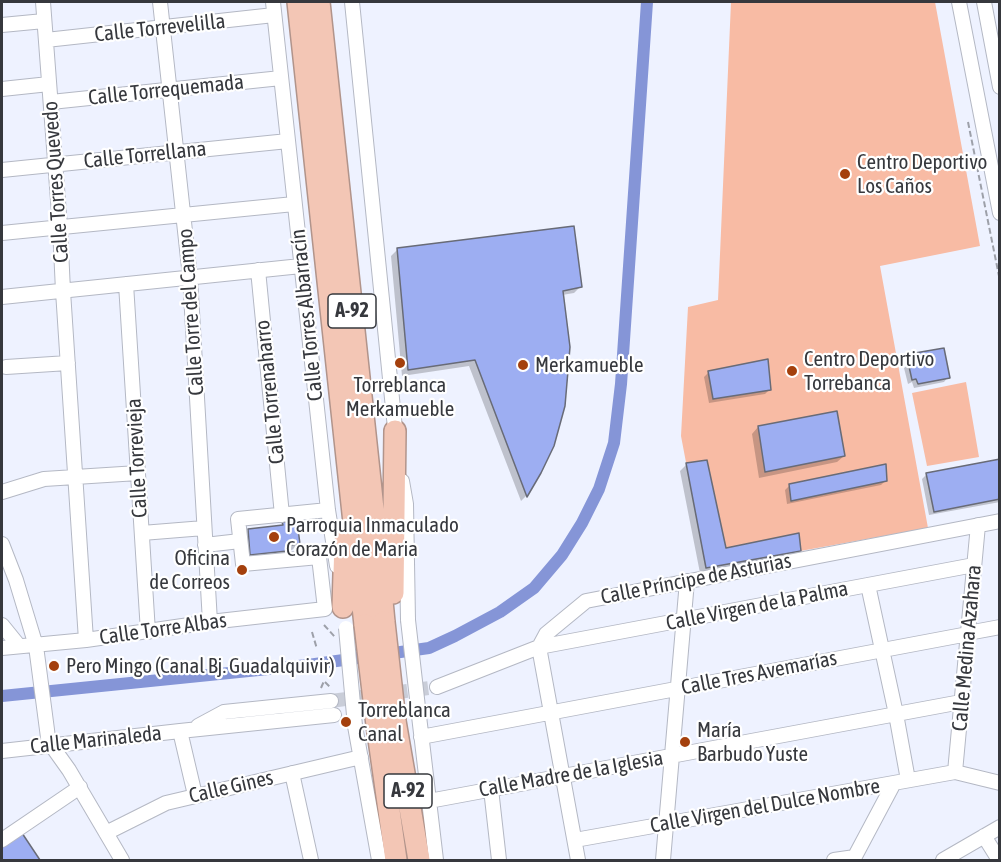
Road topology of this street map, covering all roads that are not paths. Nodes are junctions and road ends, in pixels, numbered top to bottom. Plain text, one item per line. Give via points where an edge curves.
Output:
1 (43, 2) edge
2 (160, 2) edge
3 (298, 2) edge
4 (318, 2) edge
5 (352, 2) edge
6 (959, 2) edge
7 (984, 2) edge
8 (274, 8) edge
9 (44, 21) junction
10 (2, 25) edge
11 (163, 27) junction
12 (46, 40) junction
13 (281, 78) junction
14 (49, 84) junction
15 (999, 87) edge
16 (2, 90) edge
17 (170, 90) junction
18 (51, 102) junction
19 (288, 141) junction
20 (176, 152) junction
21 (55, 164) junction
22 (2, 170) edge
23 (294, 204) junction
24 (999, 213) edge
25 (183, 214) junction
26 (60, 228) junction
27 (2, 233) edge
28 (301, 266) junction
29 (258, 270) junction
30 (190, 277) junction
31 (126, 284) junction
32 (63, 291) junction
33 (2, 297) edge
34 (68, 363) junction
35 (6, 367) dead end
36 (401, 430) junction
37 (347, 456) junction
38 (138, 473) junction
39 (75, 476) junction
40 (2, 492) edge
41 (328, 510) junction
42 (282, 515) junction
43 (999, 521) edge
44 (978, 525) junction
45 (204, 528) junction
46 (142, 533) junction
47 (240, 541) junction
48 (2, 544) edge
49 (206, 545) junction
50 (975, 565) junction
51 (687, 581) junction
52 (868, 585) junction
53 (334, 608) junction
54 (684, 620) junction
55 (210, 622) junction
56 (2, 625) edge
57 (365, 625) junction
58 (999, 627) edge
59 (148, 632) junction
60 (968, 634) junction
61 (86, 640) junction
62 (19, 646) junction
63 (36, 646) junction
64 (538, 647) junction
65 (2, 648) edge
66 (882, 650) junction
67 (437, 687) tunnel mouth
68 (678, 689) junction
69 (331, 695) tunnel mouth
70 (961, 702) junction
71 (551, 712) junction
72 (896, 714) junction
73 (334, 716) tunnel mouth
74 (386, 723) junction
75 (185, 730) junction
76 (421, 737) junction
77 (49, 745) junction
78 (2, 751) edge
79 (673, 756) junction
80 (361, 757) junction
81 (955, 772) junction
82 (292, 773) junction
83 (563, 777) junction
84 (901, 781) junction
85 (999, 783) edge
86 (80, 787) junction
87 (491, 789) junction
88 (195, 795) junction
89 (429, 801) junction
90 (667, 824) junction
91 (999, 827) edge
92 (106, 832) junction
93 (984, 836) junction
94 (2, 840) edge
95 (575, 840) junction
96 (854, 859) edge
97 (122, 861) edge
98 (311, 861) edge
99 (379, 861) edge
100 (396, 861) edge
101 (419, 861) edge
102 (436, 861) edge
103 (499, 861) edge
104 (578, 861) edge
105 (663, 861) edge
106 (834, 861) edge
107 (944, 861) edge
108 (999, 861) edge

1 - 9 street, Calle Torres Quevedo
2 - 11 street, Calle Torre del Campo
3 - 37 highway, A-92
4 - 57 highway, A-92 via 375,525
5 - 36 street
6 - 24 street
7 - 15 street
8 - 11 street, Calle Torrevelilla
8 - 13 street, Calle Torres Albarracín
9 - 10 street
9 - 12 street, Calle Torres Quevedo
11 - 12 street, Calle Torrevelilla
11 - 17 street, Calle Torre del Campo
12 - 14 street, Calle Torres Quevedo
13 - 17 street, Calle Torrequemada
13 - 19 street, Calle Torres Albarracín
14 - 16 street
14 - 18 street, Calle Torres Quevedo
17 - 18 street, Calle Torrequemada
17 - 20 street, Calle Torre del Campo
18 - 21 street, Calle Torres Quevedo
19 - 20 street, Calle Torrellana
19 - 23 street, Calle Torres Albarracín
20 - 21 street, Calle Torrellana
20 - 25 street, Calle Torre del Campo
21 - 22 street, Calle Torrellana
21 - 26 street, Calle Torres Quevedo
23 - 25 street
23 - 28 street, Calle Torres Albarracín
25 - 26 street
25 - 30 street, Calle Torre del Campo
26 - 27 street
26 - 32 street, Calle Torres Quevedo
28 - 29 street
28 - 41 street, Calle Torres Albarracín
29 - 30 street
29 - 42 street, Calle Torrenaharro
30 - 31 street
30 - 45 street, Calle Torre del Campo
31 - 32 street
31 - 38 street, Calle Torrevieja
32 - 33 street
32 - 34 street, Calle Torres Quevedo
34 - 35 street
34 - 39 street, Calle Torres Quevedo
36 - 57 highway via 393,596
36 - 76 street, bridge via 408,620
37 - 53 highway
37 - 57 highway, A-92
38 - 39 street
38 - 46 street, Calle Torrevieja
39 - 40 street via 44,479
39 - 61 street, Calle Torres Quevedo
41 - 42 street
41 - 53 street, Calle Torres Albarracín
42 - 47 street via 238,519
43 - 44 street, Calle Príncipe de Asturias
44 - 50 street, Calle Medina Azahara
44 - 51 street, Calle Príncipe de Asturias
45 - 46 street
45 - 49 street, Calle Torre del Campo
46 - 59 street, Calle Torrevieja
47 - 49 street
47 - 53 street via 243,564 319,557
48 - 63 street
49 - 55 street, Calle Torre del Campo
50 - 52 street, Calle Virgen de la Palma
50 - 60 street, Calle Medina Azahara
51 - 54 street
51 - 64 street, Calle Príncipe de Asturias via 586,601 546,634
52 - 54 street, Calle Virgen de la Palma
52 - 66 street
53 - 55 street, Calle Torre Albas
53 - 57 street, Calle Torres Albarracín
54 - 64 street, Calle Virgen de la Palma
54 - 68 street
55 - 59 street, Calle Torre Albas
56 - 62 street
57 - 74 highway, A-92, bridge
57 - 80 street, Calle Torres Albarracín, bridge via 355,726
58 - 60 street, Calle Tres Avemarías
59 - 61 street, Calle Torre Albas
60 - 66 street, Calle Tres Avemarías
60 - 70 street, Calle Medina Azahara
61 - 63 street, Calle Torre Albas
62 - 63 street, Calle Torre Albas
62 - 65 street, Calle Torre Albas
63 - 77 street
64 - 67 street, Calle Príncipe de Asturias
64 - 71 street
66 - 68 street, Calle Tres Avemarías
66 - 72 street
68 - 71 street, Calle Tres Avemarías
68 - 79 street
69 - 75 street, Calle Marinaleda via 224,712
70 - 72 street, Calle Madre de la Iglesia
70 - 81 street, Calle Medina Azahara
71 - 76 street, Calle Tres Avemarías
71 - 83 street
72 - 79 street, Calle Madre de la Iglesia
72 - 84 street
73 - 75 street, Calle Marinaleda
74 - 100 highway, A-92
74 - 101 highway, A-92
75 - 77 street, Calle Marinaleda
75 - 88 street
76 - 89 street
77 - 78 street, Calle Marinaleda
77 - 86 street
79 - 83 street, Calle Madre de la Iglesia
79 - 90 street
80 - 82 street, Calle Gines
80 - 99 street, Calle Torres Albarracín
81 - 84 street, Calle Virgen del Dulce Nombre
81 - 85 street
82 - 88 street, Calle Gines
82 - 98 street
83 - 87 street, Calle Madre de la Iglesia
83 - 95 street
84 - 90 street, Calle Virgen del Dulce Nombre
84 - 96 street
86 - 92 street
86 - 94 street
87 - 89 street, Calle Madre de la Iglesia
87 - 103 street
88 - 92 street, Calle Gines via 166,803
89 - 102 street
90 - 95 street, Calle Virgen del Dulce Nombre
90 - 105 street
91 - 93 street
92 - 97 street
93 - 107 street
93 - 108 street
95 - 104 street
96 - 106 street

